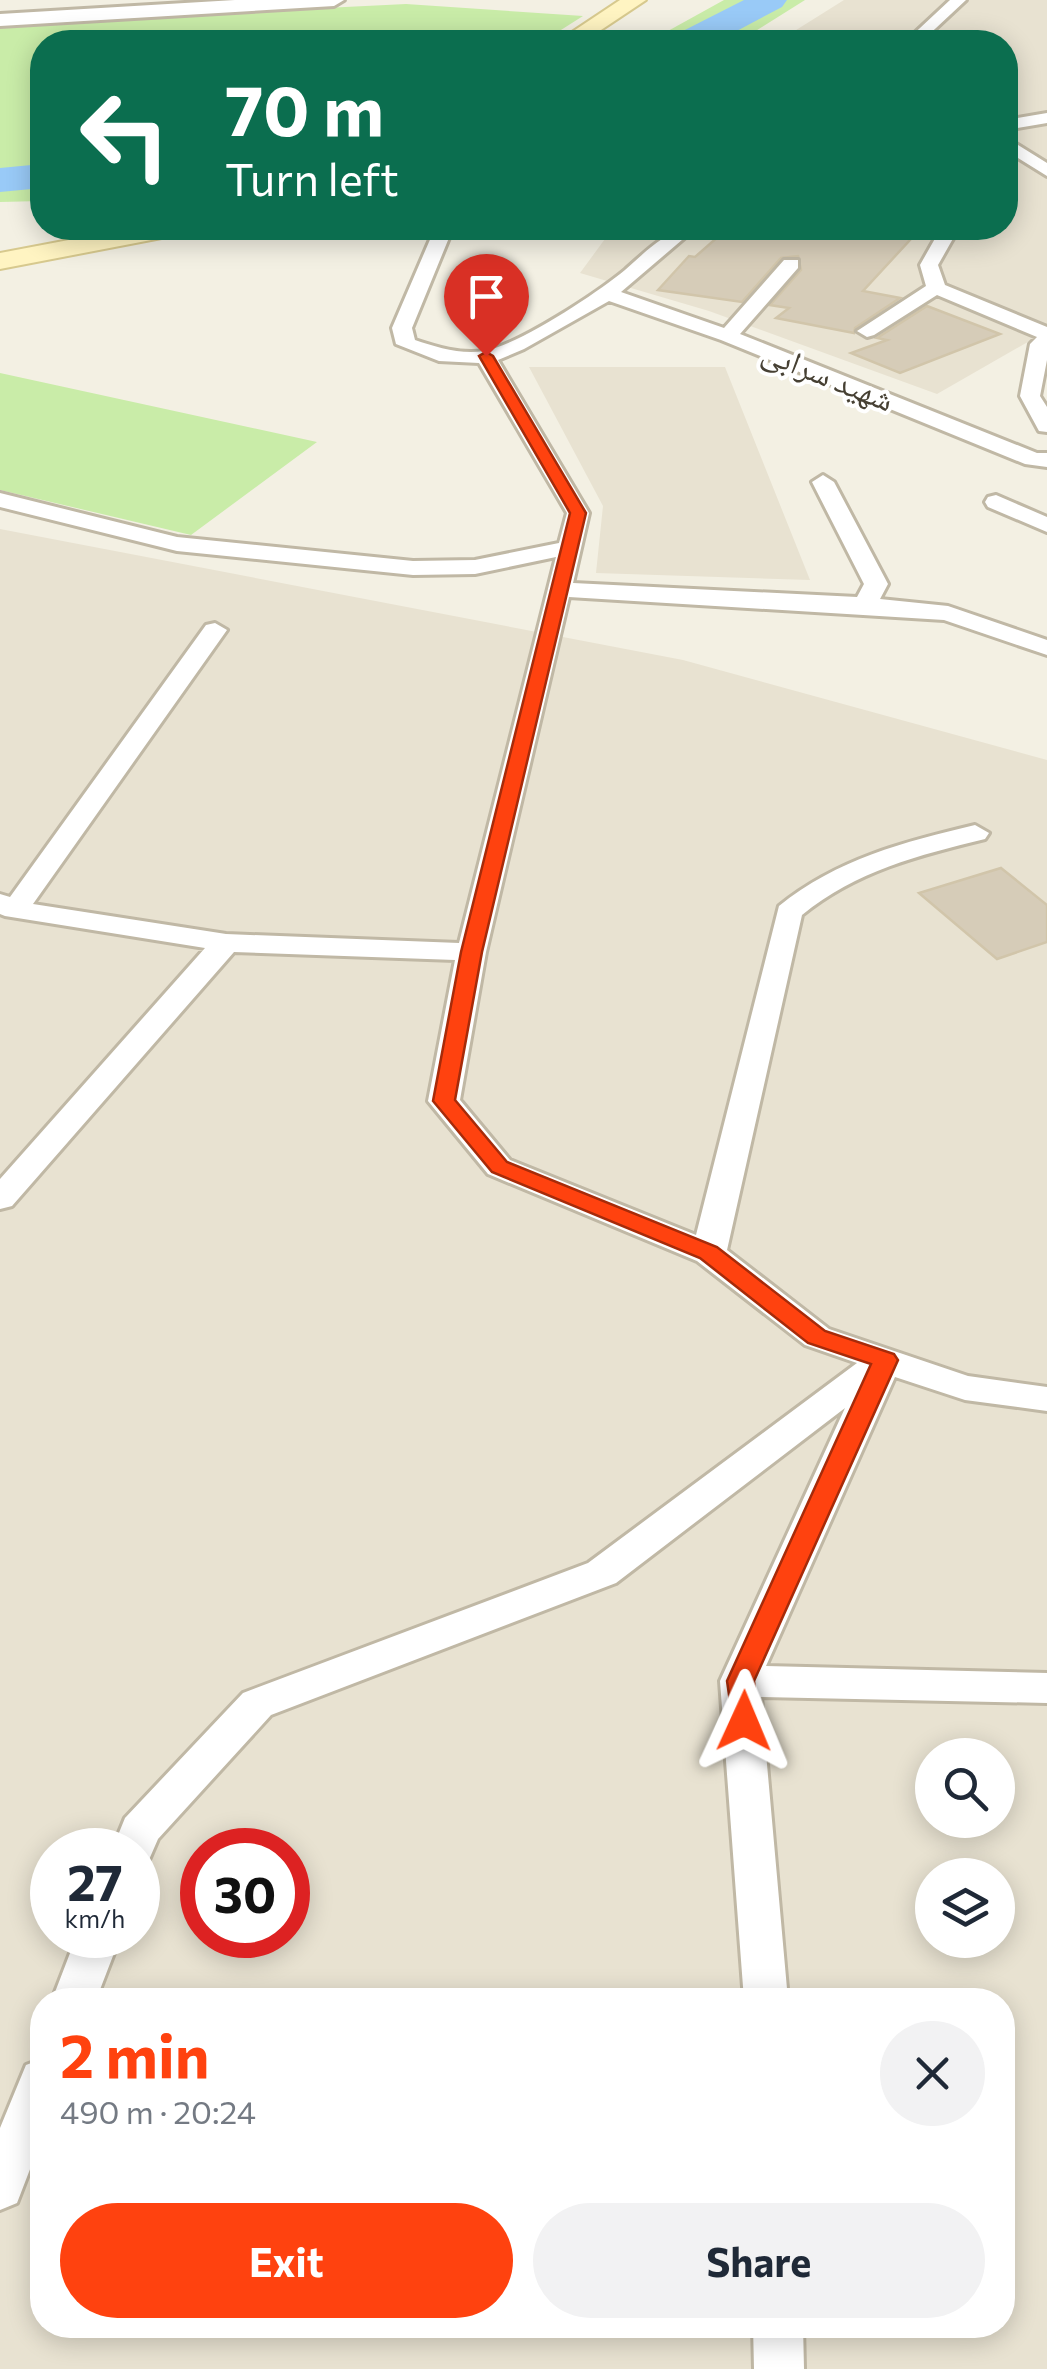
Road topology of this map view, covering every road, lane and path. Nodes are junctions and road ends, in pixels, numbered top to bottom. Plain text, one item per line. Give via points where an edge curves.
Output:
1 (334, 0) edge
2 (635, 0) edge
3 (661, 0) edge
4 (959, 0) edge
5 (0, 20) edge
6 (587, 30) edge
7 (615, 30) edge
8 (925, 30) edge
9 (1047, 118) edge
10 (1018, 123) edge
11 (1018, 151) edge
12 (1047, 170) edge
13 (50, 240) edge
14 (109, 240) edge
15 (439, 240) edge
16 (672, 240) edge
17 (943, 240) edge
18 (0, 250) edge
19 (0, 261) edge
20 (791, 264) dead end
21 (936, 288) junction
22 (607, 294) junction
23 (866, 331) dead end
24 (728, 336) junction
25 (1047, 337) edge
26 (486, 356) junction
27 (1047, 426) edge
28 (1047, 460) edge
29 (823, 482) dead end
30 (0, 500) edge
31 (996, 502) dead end
32 (1047, 524) edge
33 (571, 547) junction
34 (562, 590) junction
35 (866, 605) junction
36 (215, 630) dead end
37 (1047, 648) edge
38 (975, 832) dead end
39 (8, 907) edge
40 (226, 942) junction
41 (472, 952) junction
42 (0, 1199) edge
43 (709, 1252) junction
44 (885, 1360) junction
45 (1047, 1399) edge
46 (740, 1681) junction
47 (1047, 1688) edge
48 (142, 1828) edge
49 (90, 1958) edge
50 (79, 1988) edge
51 (765, 1988) edge
52 (30, 2111) edge
53 (0, 2188) edge
54 (778, 2338) edge
55 (779, 2369) edge

1 - 5 street
2 - 6 main road
3 - 7 main road
4 - 8 street
9 - 10 street
11 - 12 street
13 - 18 main road
14 - 19 main road
15 - 26 street via 402,328 406,344
16 - 22 street
17 - 21 street via 929,265
20 - 24 street
21 - 23 street
21 - 25 street
22 - 24 street, شهید سرابی
22 - 26 street
24 - 28 street, شهید سرابی
25 - 27 street via 1030,396
26 - 33 street via 578,513
29 - 35 street via 876,584
30 - 33 street via 177,544 413,568 474,567
31 - 32 street
33 - 34 street
34 - 35 street
34 - 41 street
35 - 37 street via 948,613
36 - 39 street
38 - 43 street via 871,859 814,889 789,912
39 - 40 street
40 - 41 street
40 - 42 street
41 - 43 street via 444,1101 500,1167
43 - 44 street via 817,1337
44 - 45 street via 965,1388
44 - 46 street
44 - 48 street via 602,1573 257,1704
46 - 47 street
46 - 51 street
49 - 50 street
52 - 53 street
54 - 55 street

